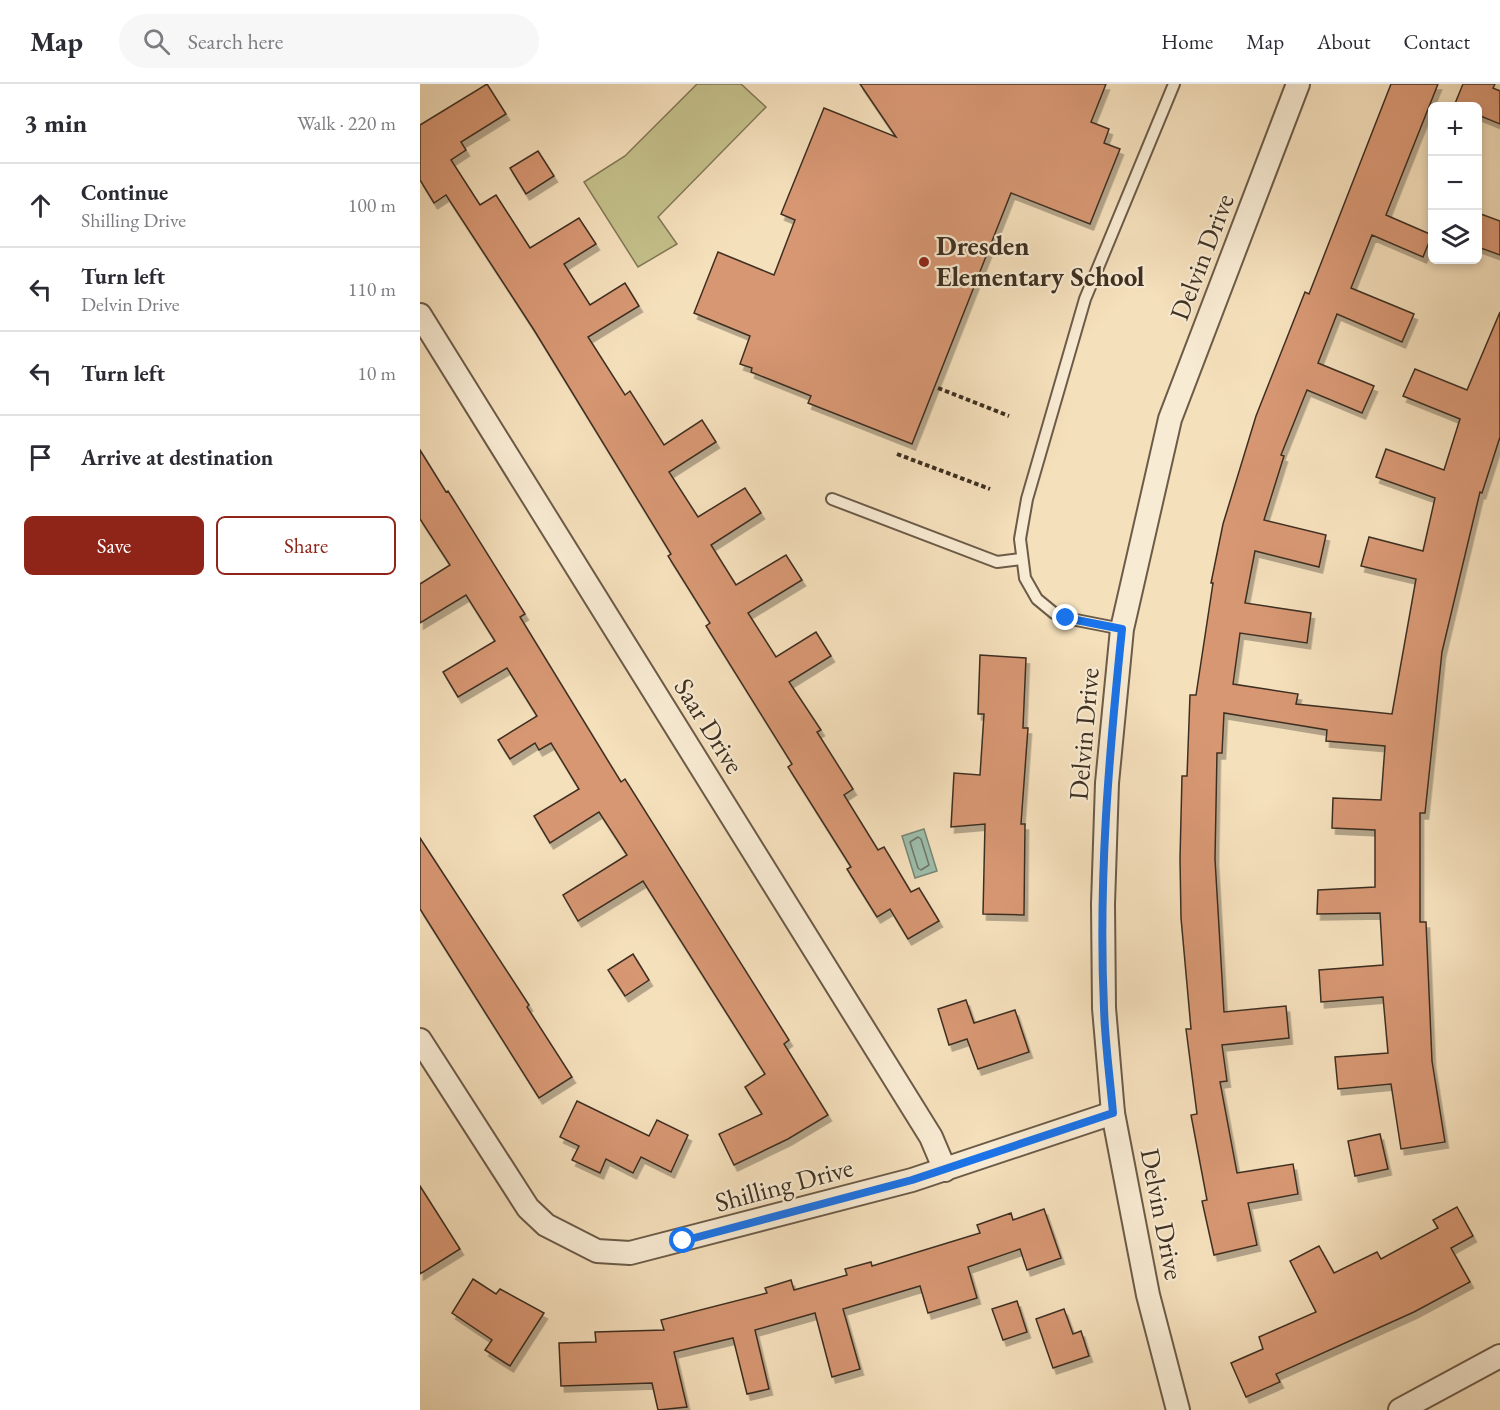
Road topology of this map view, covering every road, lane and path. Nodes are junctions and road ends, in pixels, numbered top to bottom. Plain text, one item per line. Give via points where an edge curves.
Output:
1 (1173, 84) edge
2 (1298, 84) edge
3 (420, 315) edge
4 (938, 388) dead end
5 (1009, 416) dead end
6 (897, 454) dead end
7 (990, 489) dead end
8 (832, 499) dead end
9 (1021, 559) junction
10 (1122, 629) junction
11 (420, 1040) edge
12 (1113, 1113) junction
13 (945, 1170) junction
14 (1500, 1356) edge
15 (1178, 1410) edge
16 (1400, 1410) edge

1 - 9 lane via 1084,299 1027,500 1020,539
2 - 10 street, Delvin Drive via 1170,419
3 - 13 street, Saar Drive via 931,1137
4 - 5 path
6 - 7 path
8 - 9 lane via 997,562
9 - 10 lane via 1025,578 1037,599 1054,613
10 - 12 street, Delvin Drive via 1107,783 1102,904 1104,1008
11 - 13 street, Shilling Drive via 528,1208 546,1225 597,1251 630,1253 683,1241
12 - 13 street, Shilling Drive
12 - 15 street, Delvin Drive via 1148,1295
14 - 16 street

